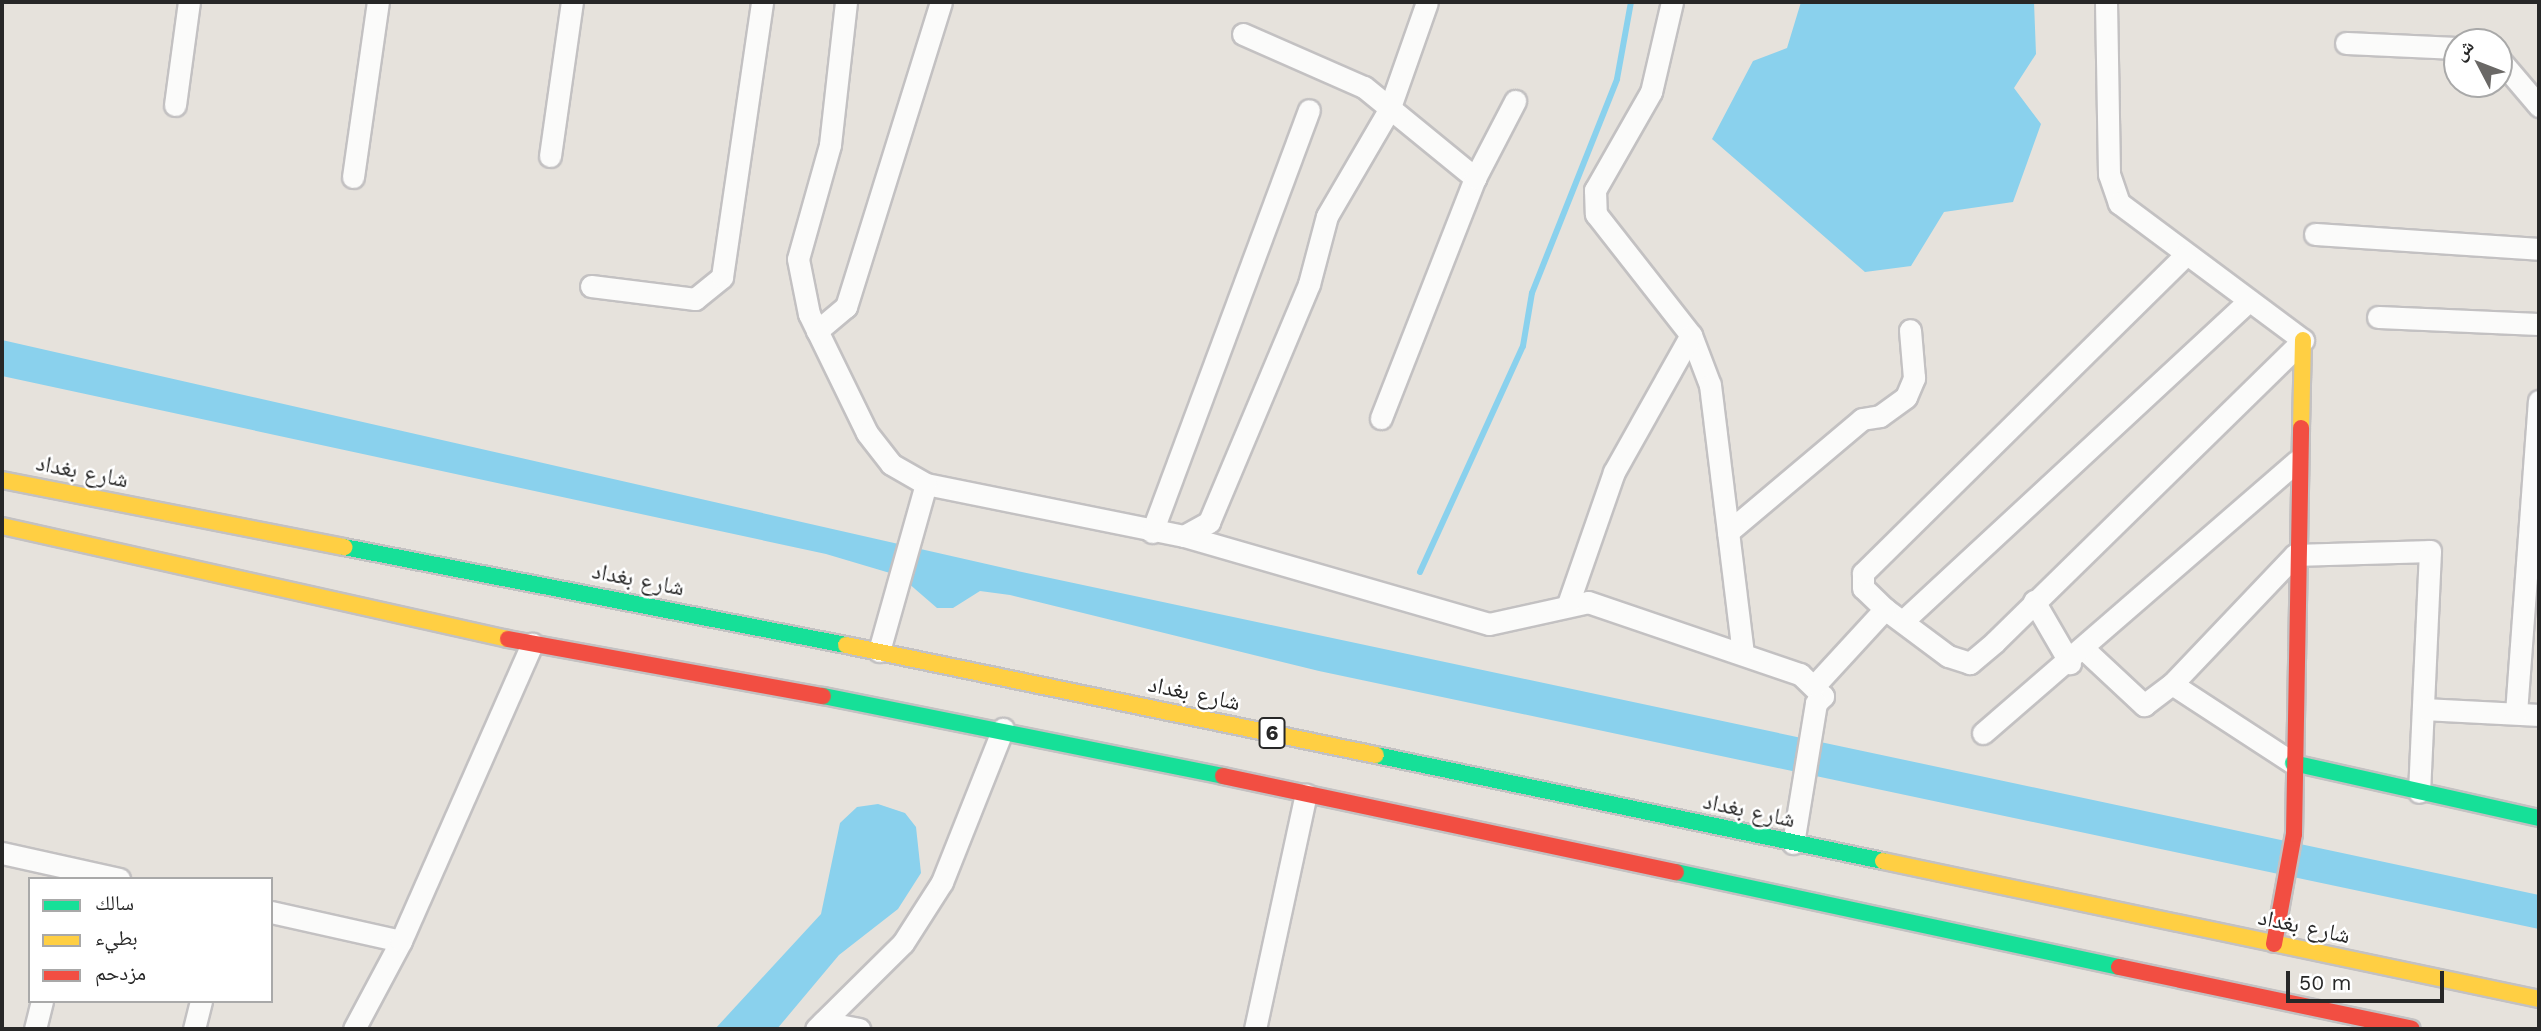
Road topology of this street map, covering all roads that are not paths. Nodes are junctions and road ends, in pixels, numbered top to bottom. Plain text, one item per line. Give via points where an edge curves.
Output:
1 (189, 2) edge
2 (378, 2) edge
3 (572, 2) edge
4 (762, 2) edge
5 (846, 2) edge
6 (941, 2) edge
7 (1427, 2) edge
8 (1672, 2) edge
9 (2106, 2) edge
10 (1243, 34) dead end
11 (2346, 43) dead end
12 (2443, 47) edge
13 (2513, 75) edge
14 (1515, 101) dead end
15 (175, 105) dead end
16 (2539, 106) edge
17 (1309, 110) dead end
18 (1389, 110) junction
19 (550, 156) dead end
20 (353, 177) dead end
21 (1475, 178) junction
22 (2315, 234) dead end
23 (2539, 249) edge
24 (2186, 256) junction
25 (591, 286) dead end
26 (2248, 302) junction
27 (2378, 317) dead end
28 (2539, 324) edge
29 (1910, 330) dead end
30 (817, 331) junction
31 (1691, 335) junction
32 (2303, 340) junction
33 (2539, 402) edge
34 (1381, 418) dead end
35 (2297, 461) junction
36 (2537, 472) edge
37 (2, 480) edge
38 (926, 484) junction
39 (2, 526) edge
40 (1152, 532) junction
41 (1728, 532) junction
42 (1184, 536) junction
43 (2533, 542) edge
44 (2295, 555) junction
45 (2034, 601) junction
46 (1568, 604) junction
47 (1894, 615) junction
48 (532, 645) junction
49 (879, 650) junction
50 (1743, 653) junction
51 (2077, 656) junction
52 (2172, 684) junction
53 (1816, 694) junction
54 (2424, 709) junction
55 (2516, 713) junction
56 (2539, 715) edge
57 (1003, 729) junction
58 (1983, 733) dead end
59 (2292, 763) junction
60 (2419, 792) junction
61 (1306, 794) junction
62 (2539, 818) edge
63 (1793, 843) junction
64 (2, 853) edge
65 (74, 874) edge
66 (100, 877) edge
67 (273, 912) edge
68 (401, 940) junction
69 (2274, 944) junction
70 (2539, 999) edge
71 (42, 1003) edge
72 (200, 1003) edge
73 (819, 1025) edge
74 (2379, 1026) edge
75 (35, 1029) edge
76 (194, 1029) edge
77 (354, 1029) edge
78 (859, 1029) edge
79 (1255, 1029) edge
80 (2412, 1029) edge

1 - 15 street
2 - 20 street
3 - 19 street
4 - 25 street via 722,276 695,299
5 - 30 street via 830,145 799,259 803,296
6 - 30 street via 846,307
7 - 18 street
8 - 31 street via 1651,92 1595,190 1596,214
9 - 24 street via 2109,174 2119,203
10 - 18 street via 1364,87
11 - 12 street
13 - 16 street
14 - 21 street
17 - 40 street
18 - 21 street
18 - 42 street via 1327,216 1309,284 1209,522
21 - 34 street
22 - 23 street
24 - 26 street
24 - 47 street via 1863,573 1863,588
26 - 32 street
26 - 47 street
27 - 28 street
29 - 41 street via 1914,378 1906,397 1880,416 1862,419
30 - 38 street via 878,449
31 - 41 street via 1710,385
31 - 46 street via 1615,472
32 - 35 main road
32 - 45 street
33 - 36 street
35 - 44 main road
35 - 51 street
36 - 43 street
37 - 49 main road, شارع بغداد / 6
38 - 40 street
38 - 49 street
39 - 48 main road, 6
40 - 42 street
41 - 50 street
42 - 46 street via 1489,624 1525,621
43 - 55 street
44 - 52 street
44 - 54 street via 2430,551
44 - 59 main road
45 - 47 street via 1970,663 1948,656
45 - 51 street
46 - 50 street via 1588,602
47 - 53 street
48 - 57 main road, 6
48 - 68 street
49 - 63 main road, شارع بغداد / 6
50 - 53 street
51 - 52 street via 2144,705
51 - 58 street
52 - 59 street
53 - 63 street
54 - 55 street
54 - 60 street
55 - 56 street
57 - 61 main road, 6
57 - 73 street via 942,882 903,943
59 - 60 main road
59 - 69 main road via 2294,834
60 - 62 main road
61 - 74 main road, 6
61 - 79 street
63 - 69 main road, شارع بغداد / 6
64 - 65 street
65 - 66 street
67 - 68 street
68 - 77 street
69 - 70 main road, شارع بغداد / 6
71 - 75 street
72 - 76 street
73 - 78 street
74 - 80 main road, 6

